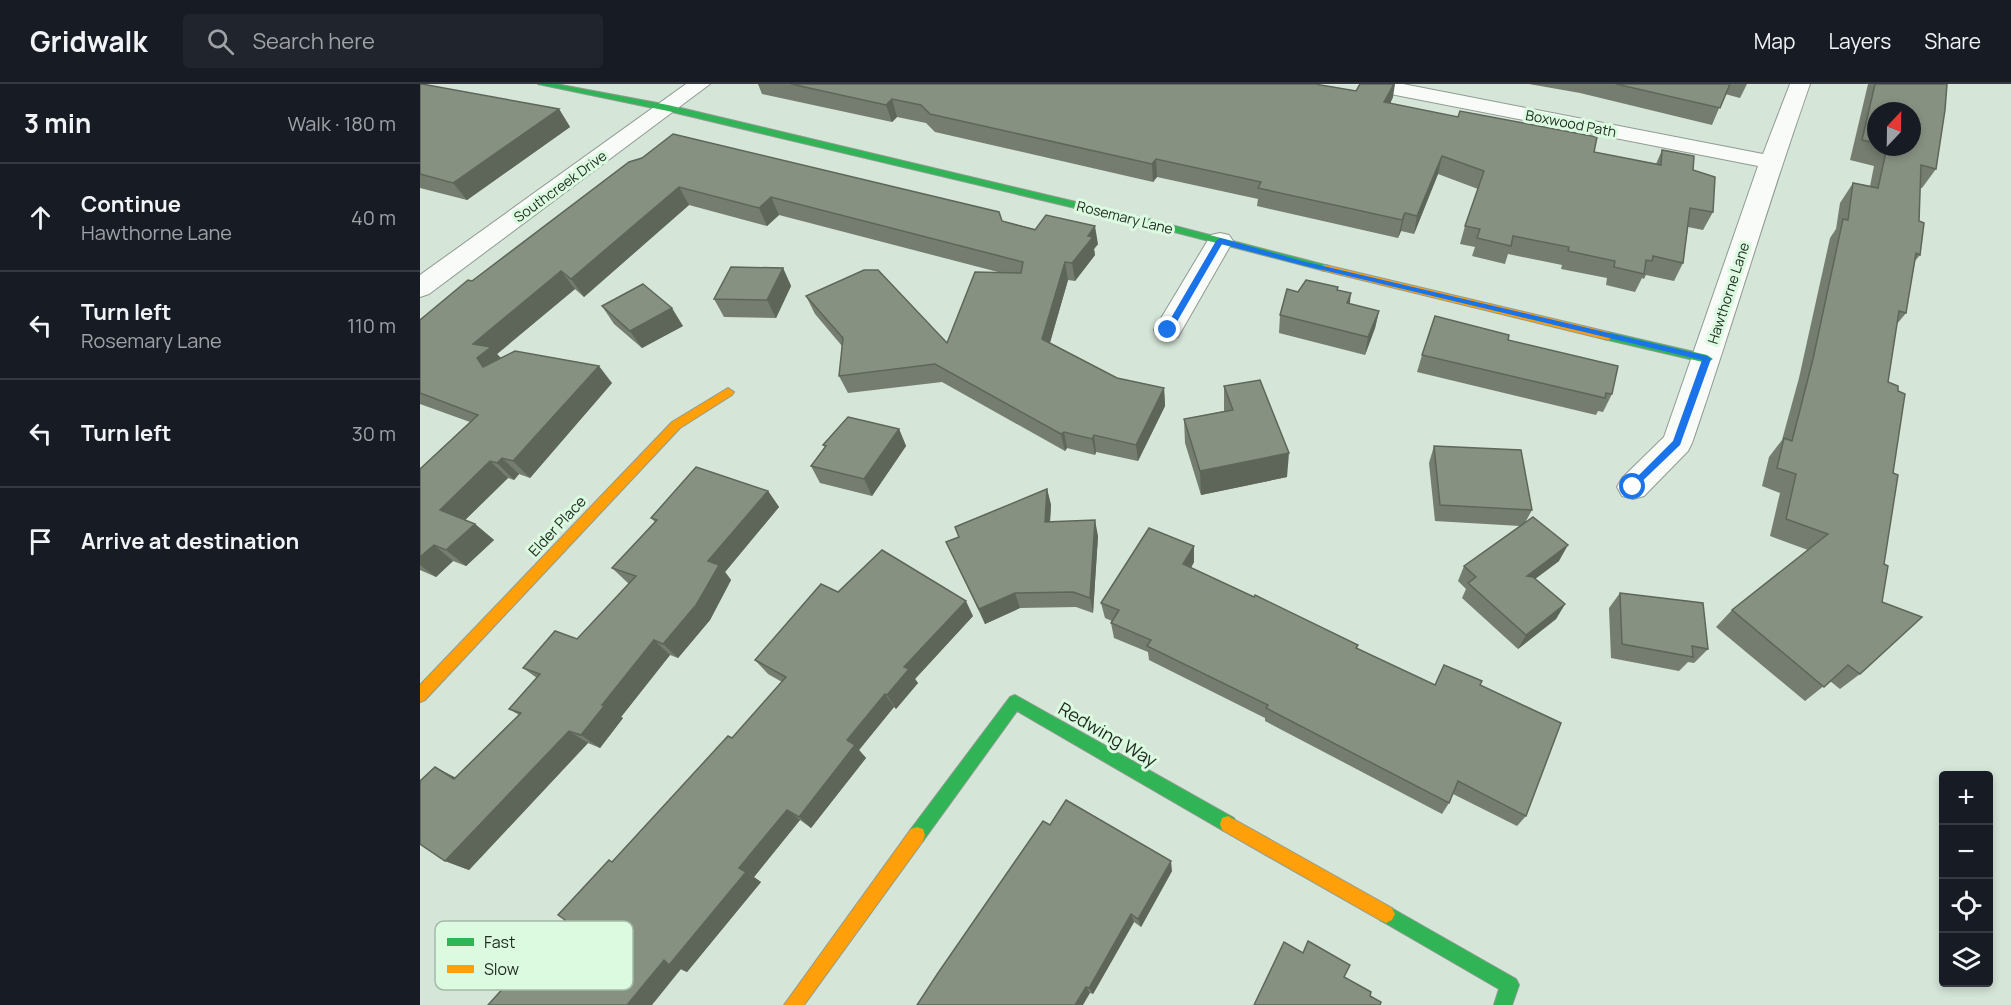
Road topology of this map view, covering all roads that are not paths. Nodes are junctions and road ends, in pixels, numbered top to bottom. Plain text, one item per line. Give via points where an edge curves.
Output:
1 (542, 84) edge
2 (700, 84) edge
3 (1370, 84) edge
4 (1800, 84) edge
5 (668, 108) junction
6 (1771, 162) junction
7 (1220, 241) junction
8 (420, 288) edge
9 (1168, 330) dead end
10 (1707, 359) junction
11 (728, 392) dead end
12 (1633, 487) dead end
13 (420, 695) edge
14 (793, 1005) edge
15 (1503, 1005) edge

1 - 5 street, Rosemary Lane
2 - 5 street, Southcreek Drive
3 - 6 street, Boxwood Path
4 - 6 street, Hawthorne Lane
5 - 7 street, Rosemary Lane
5 - 8 street, Southcreek Drive
6 - 10 street, Hawthorne Lane
7 - 9 street
7 - 10 street, Rosemary Lane
10 - 12 street, Hawthorne Lane via 1677,443
11 - 13 street, Elder Place via 676,425
14 - 15 street, Redwing Way via 1015,702 1510,985

